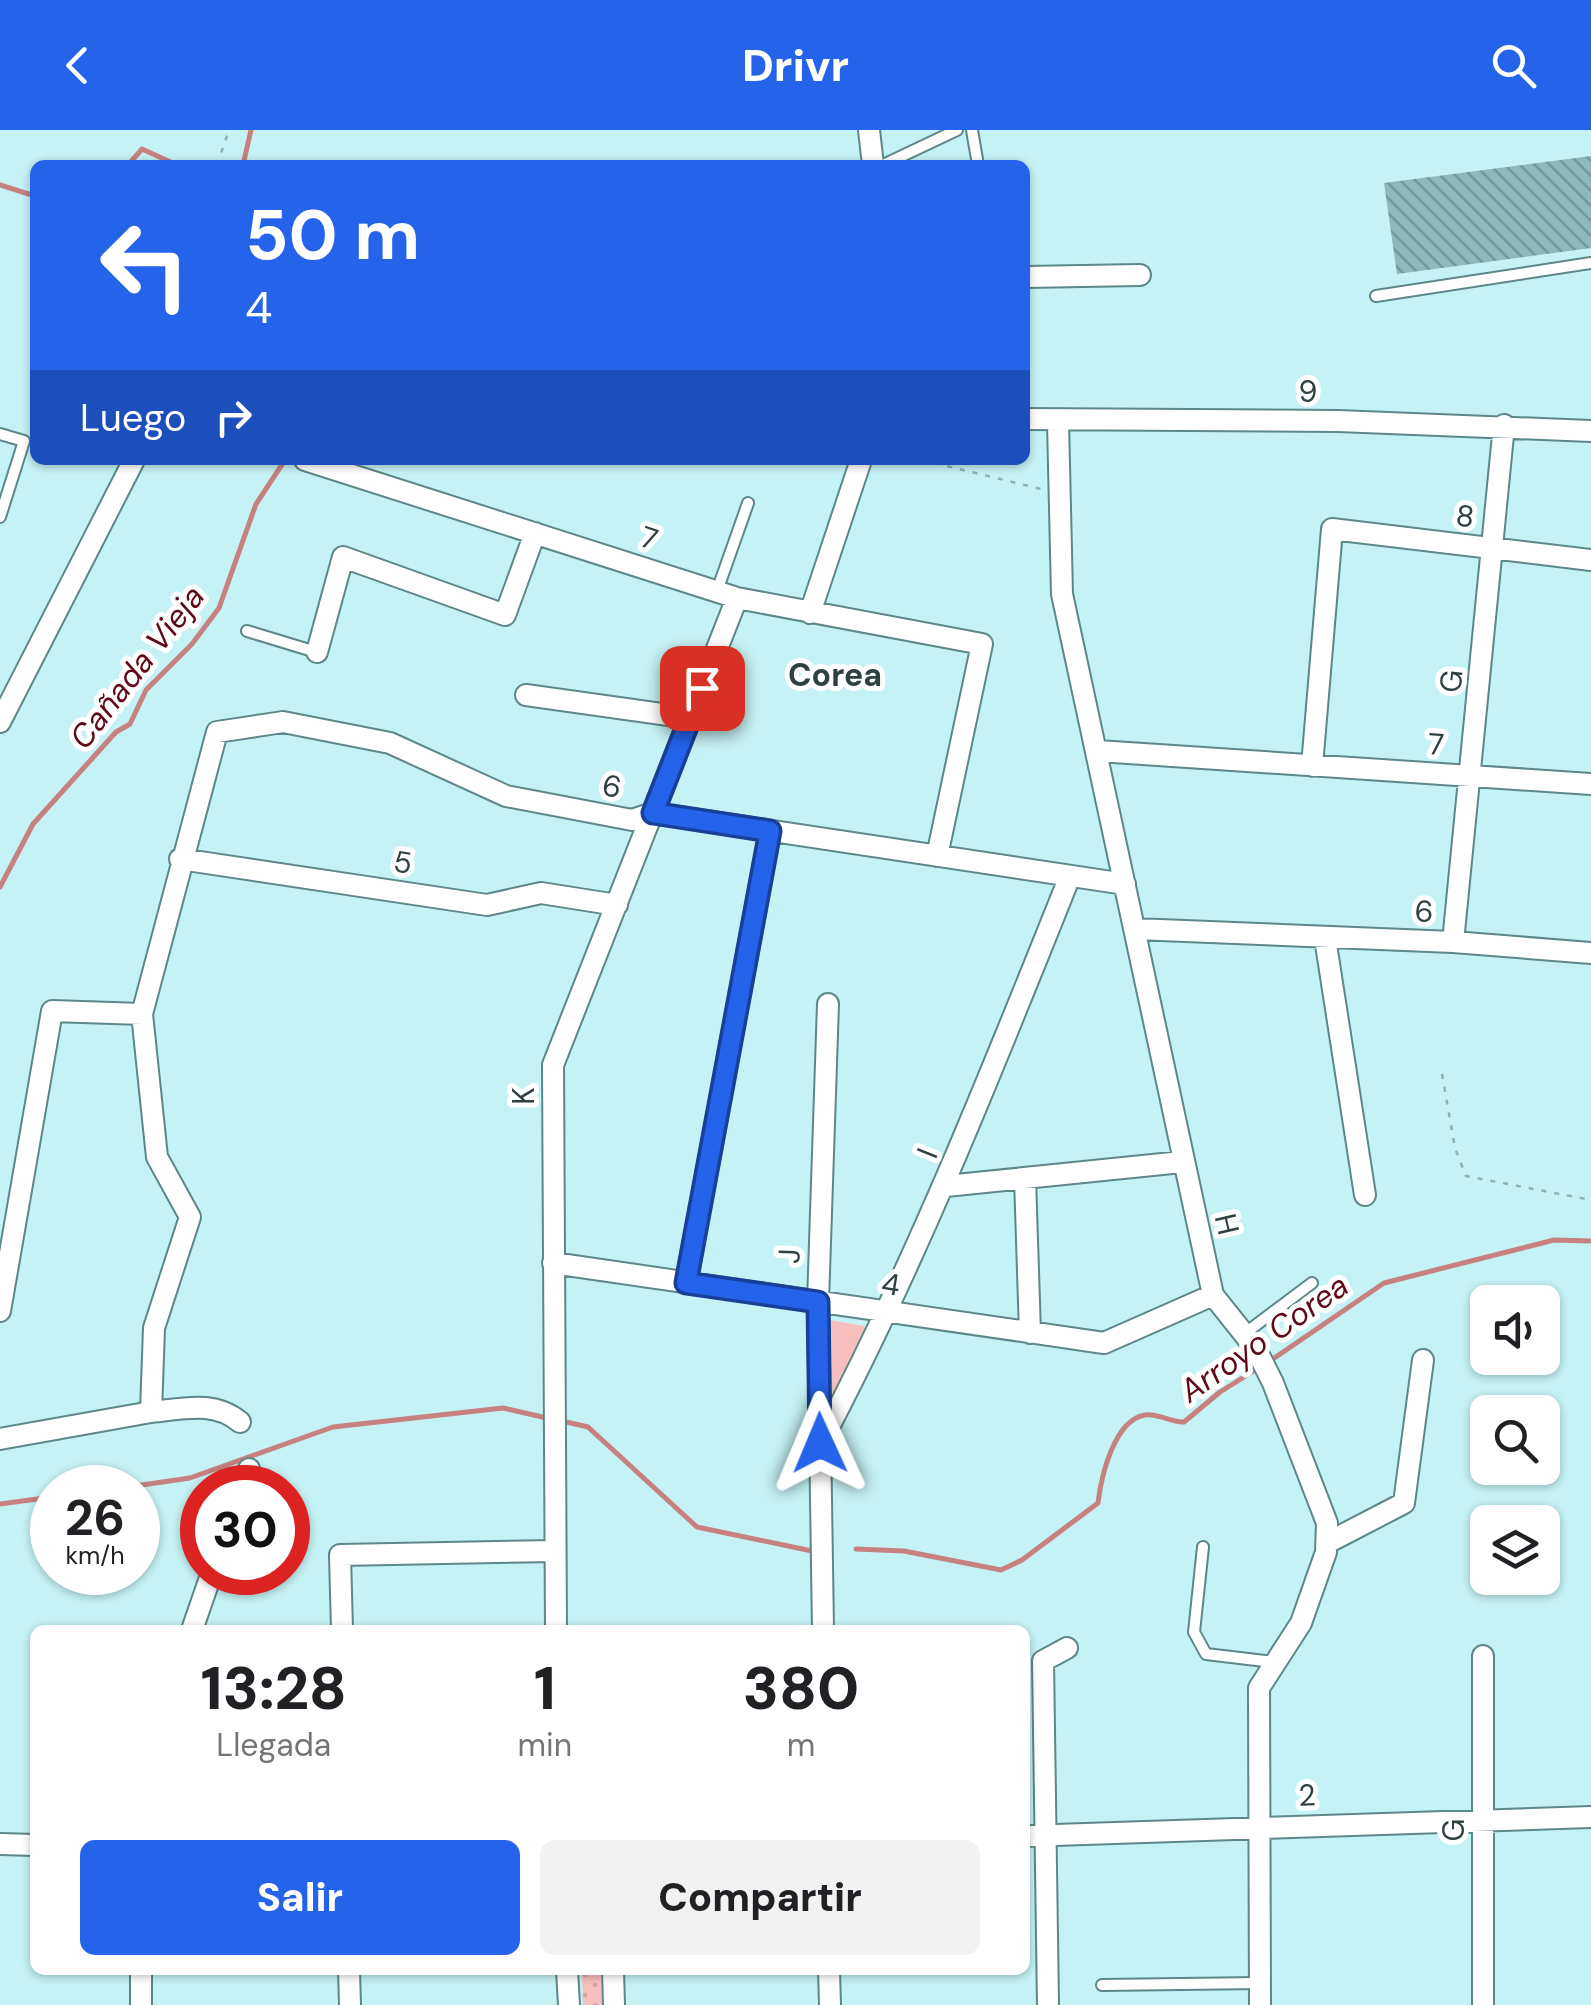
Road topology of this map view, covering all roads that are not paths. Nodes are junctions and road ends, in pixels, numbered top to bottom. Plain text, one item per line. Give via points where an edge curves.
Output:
1 (869, 130) edge
2 (958, 130) edge
3 (972, 130) edge
4 (872, 160) edge
5 (895, 160) edge
6 (977, 160) edge
7 (1591, 263) edge
8 (1140, 275) dead end
9 (1030, 277) edge
10 (1376, 296) dead end
11 (1030, 420) edge
12 (1058, 422) junction
13 (1504, 425) junction
14 (1591, 431) edge
15 (0, 434) edge
16 (29, 441) edge
17 (131, 465) edge
18 (321, 465) edge
19 (859, 465) edge
20 (748, 503) dead end
21 (0, 518) edge
22 (535, 532) junction
23 (1493, 549) junction
24 (1591, 560) edge
25 (727, 594) junction
26 (810, 613) junction
27 (247, 632) dead end
28 (317, 652) joint
29 (526, 695) dead end
30 (690, 718) junction
31 (0, 722) edge
32 (1098, 750) junction
33 (1312, 766) junction
34 (1472, 776) junction
35 (1591, 784) edge
36 (653, 813) junction
37 (770, 831) junction
38 (937, 856) junction
39 (180, 858) junction
40 (1070, 876) junction
41 (1125, 884) junction
42 (617, 905) junction
43 (1135, 929) junction
44 (1324, 938) junction
45 (1454, 942) junction
46 (1591, 953) edge
47 (828, 1004) dead end
48 (142, 1014) junction
49 (1182, 1162) junction
50 (1025, 1178) junction
51 (946, 1186) junction
52 (1365, 1195) dead end
53 (8, 1215) edge
54 (553, 1262) junction
55 (686, 1283) junction
56 (1312, 1284) dead end
57 (1212, 1294) junction
58 (818, 1302) junction
59 (0, 1311) edge
60 (888, 1314) junction
61 (1030, 1333) junction
62 (1249, 1342) junction
63 (1423, 1360) dead end
64 (150, 1412) junction
65 (240, 1422) dead end
66 (0, 1439) edge
67 (820, 1443) junction
68 (1326, 1543) junction
69 (1203, 1547) dead end
70 (553, 1551) junction
71 (204, 1595) edge
72 (194, 1625) edge
73 (342, 1625) edge
74 (556, 1625) edge
75 (823, 1625) edge
76 (1067, 1648) dead end
77 (1484, 1656) dead end
78 (1272, 1662) junction
79 (1591, 1816) edge
80 (1483, 1818) junction
81 (1256, 1827) junction
82 (1035, 1836) edge
83 (0, 1844) edge
84 (30, 1845) edge
85 (141, 1975) edge
86 (349, 1975) edge
87 (567, 1975) edge
88 (613, 1975) edge
89 (829, 1975) edge
90 (1260, 1983) junction
91 (1102, 1985) dead end
92 (142, 2005) edge
93 (350, 2005) edge
94 (568, 2005) edge
95 (614, 2005) edge
96 (830, 2005) edge
97 (1048, 2005) edge
98 (1260, 2005) edge
99 (1483, 2005) edge

1 - 4 street
2 - 5 lane
3 - 6 lane
7 - 10 lane
8 - 9 street
11 - 12 street, 9
12 - 13 street, 9
12 - 32 street, H via 1062,594
13 - 14 street, 9
13 - 23 street, G
15 - 16 lane
16 - 21 lane
17 - 31 street
18 - 22 street, 7
19 - 26 street
20 - 25 lane
22 - 25 street, 7
22 - 28 street via 505,615 344,557
23 - 24 street, 8
23 - 33 street, 8 via 1332,529
23 - 34 street, G
25 - 26 street, 7
25 - 30 street, K
26 - 38 street, 7 via 982,644
27 - 28 lane
29 - 30 street
30 - 36 street, K
32 - 33 street, 7
32 - 41 street, H
33 - 34 street, 7
34 - 35 street, 7
34 - 45 street, G
36 - 37 street, 6
36 - 39 street, 6 via 632,820 506,796 390,743 283,722 217,732
36 - 42 street, K
37 - 38 street, 6
37 - 55 street
38 - 40 street, 6
39 - 42 street, 5 via 487,904 542,892
39 - 48 street
40 - 41 street, 6
40 - 51 street, I
41 - 43 street, H
42 - 54 street, K via 553,1066
43 - 44 street, 6
43 - 49 street, H
44 - 45 street, 6
44 - 52 street
45 - 46 street, 6
47 - 58 street, J
48 - 53 street via 52,1012
48 - 64 street via 157,1158 190,1217 154,1328
49 - 50 street
49 - 57 street, H
50 - 51 street
50 - 61 street
51 - 60 street, I
53 - 59 street
54 - 55 street, 4
54 - 70 street, K
55 - 58 street, 4
56 - 62 lane
57 - 61 street, 4 via 1104,1343
57 - 62 street, H
58 - 60 street, 4
58 - 67 street, J
60 - 61 street, 4
60 - 67 street, I
62 - 68 street, H via 1308,1465 1327,1523
63 - 68 street via 1404,1502
64 - 65 street via 208,1406
64 - 66 street
67 - 75 street, J
68 - 78 street, H via 1301,1623
69 - 78 lane via 1194,1632 1206,1654
70 - 73 street via 340,1555
70 - 74 street, K
71 - 72 street
76 - 82 street via 1043,1661
77 - 80 street, G
78 - 81 street, H via 1259,1688
79 - 80 street, 2
80 - 81 street, 2
80 - 99 street, G
81 - 82 street, 2
81 - 90 street, H
82 - 97 street
83 - 84 street
85 - 92 street
86 - 93 street
87 - 94 street
88 - 95 street
89 - 96 street
90 - 91 lane
90 - 98 street, H

